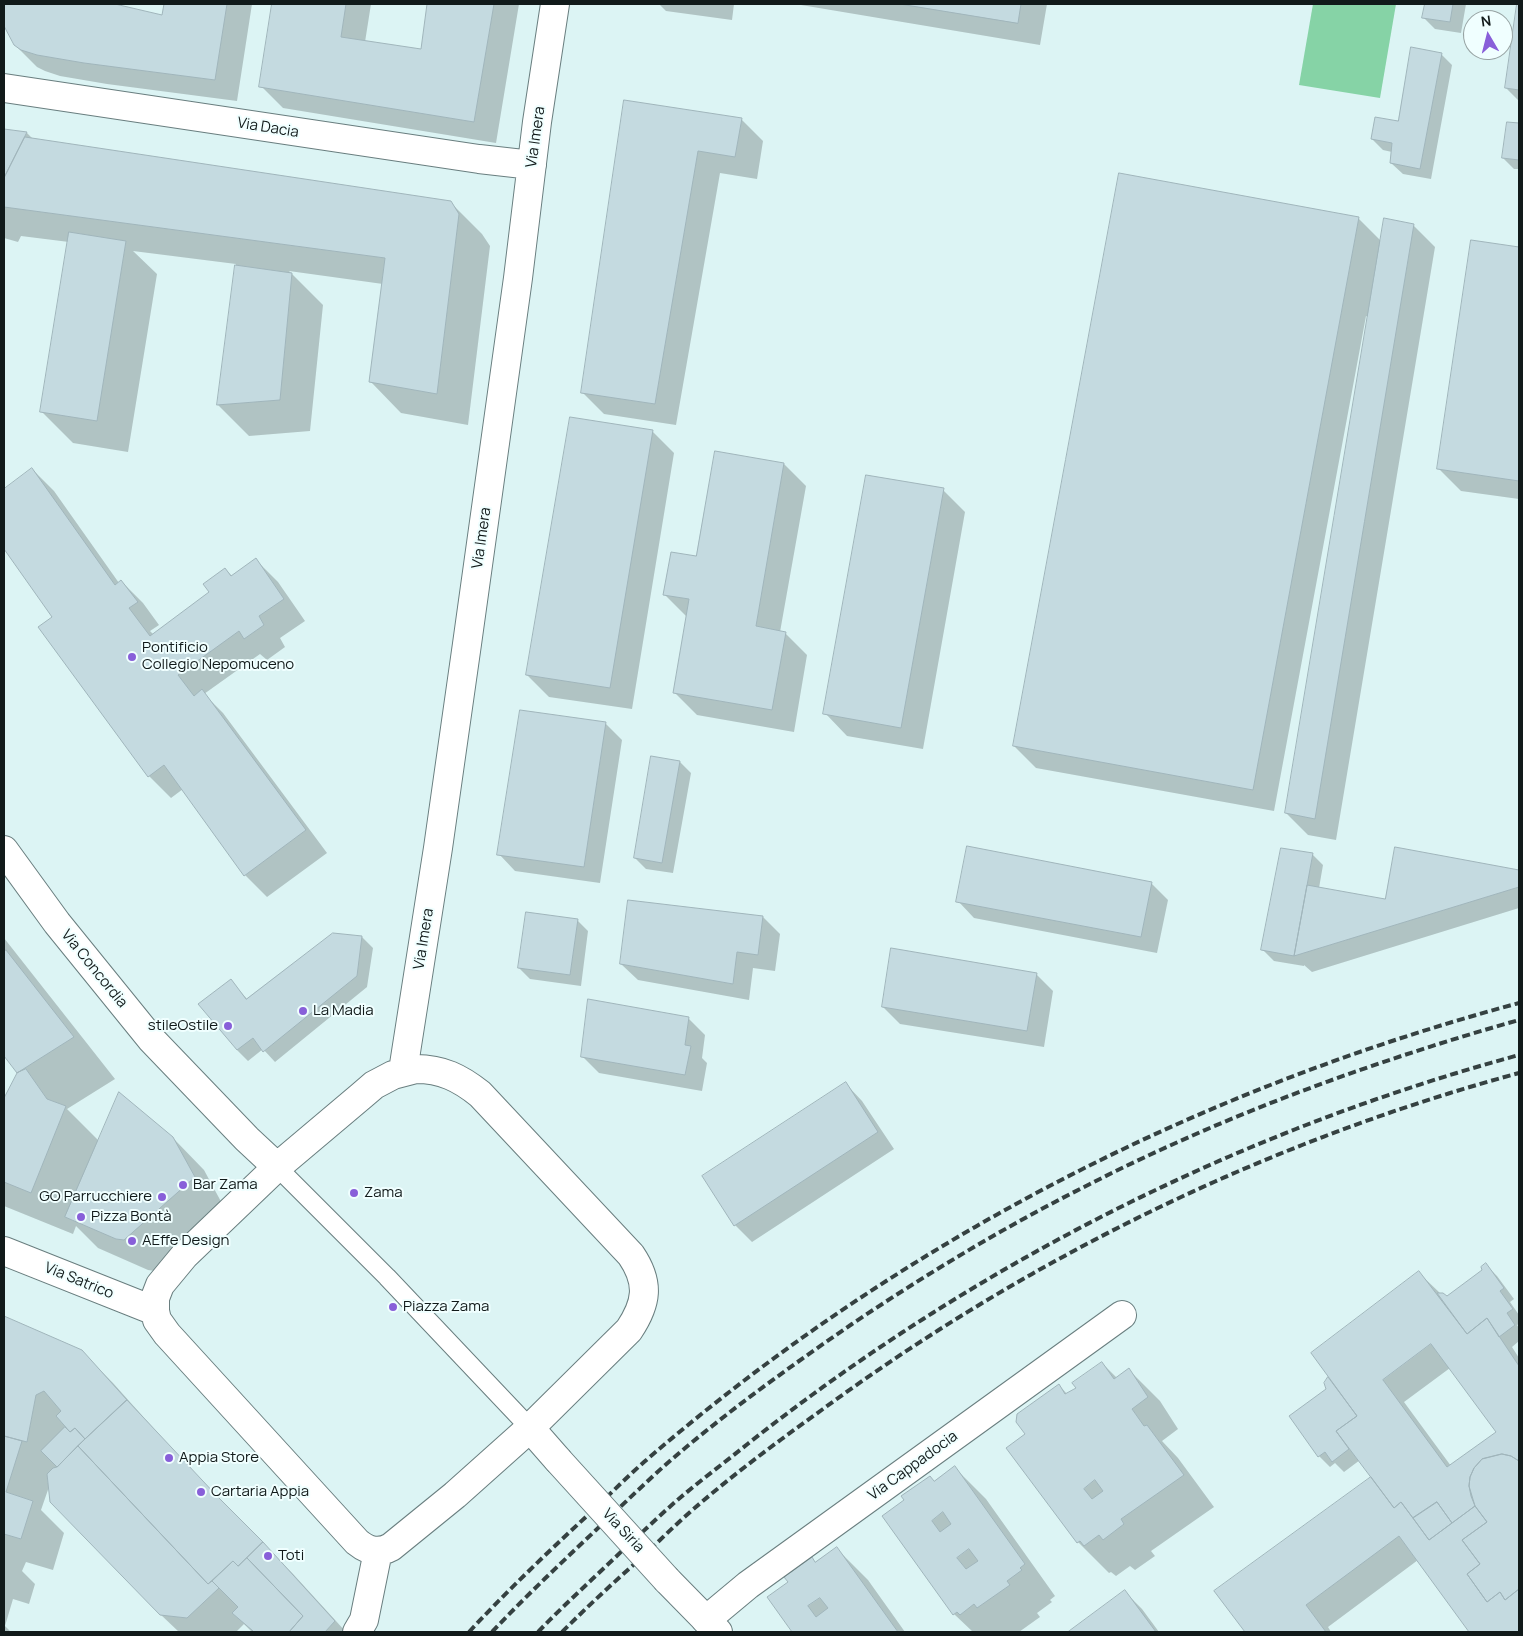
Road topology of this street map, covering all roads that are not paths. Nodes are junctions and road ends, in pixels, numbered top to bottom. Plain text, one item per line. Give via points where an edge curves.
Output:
1 (555, 4) edge
2 (4, 88) edge
3 (532, 166) junction
4 (4, 850) edge
5 (403, 1072) junction
6 (277, 1167) junction
7 (4, 1251) edge
8 (154, 1311) junction
9 (1122, 1314) dead end
10 (530, 1428) junction
11 (378, 1551) junction
12 (712, 1626) edge
13 (358, 1632) edge

1 - 3 street, Via Imera
2 - 3 street, Via Dacia
3 - 5 street, Via Imera via 466,654
4 - 6 street, Via Concordia via 57,924 151,1039
5 - 6 street via 374,1085
5 - 10 street via 416,1069 440,1071 453,1075 480,1094 630,1255 641,1274 644,1295 637,1318
6 - 8 street via 175,1266 160,1285
6 - 10 lane
7 - 8 street, Via Satrico
8 - 11 street via 167,1334 357,1542 364,1548
9 - 12 street, Via Cappadocia via 748,1585
10 - 11 street via 427,1519 391,1547
10 - 12 street, Via Siria, bridge
11 - 13 street via 366,1612

